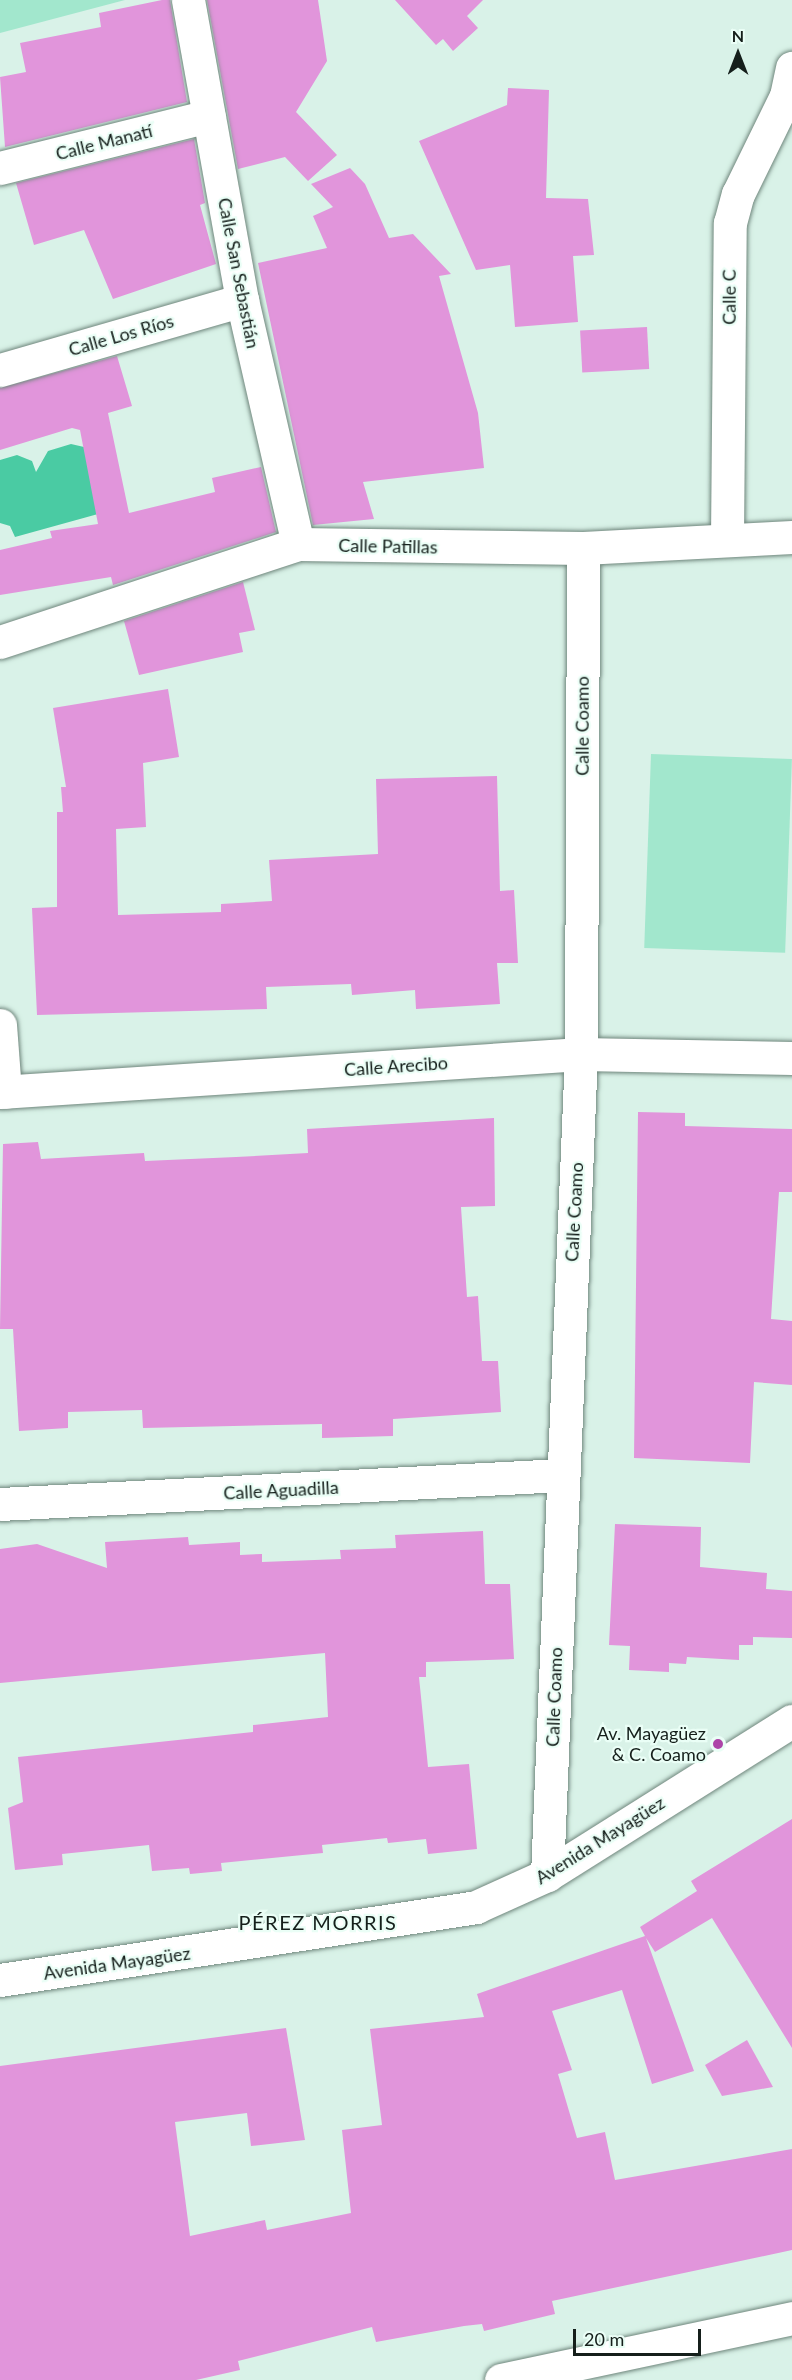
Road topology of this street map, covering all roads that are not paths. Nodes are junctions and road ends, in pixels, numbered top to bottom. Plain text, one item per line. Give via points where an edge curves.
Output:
1 (188, 0) edge
2 (792, 68) edge
3 (209, 116) junction
4 (0, 168) edge
5 (242, 300) junction
6 (0, 370) edge
7 (792, 537) edge
8 (727, 538) junction
9 (298, 544) junction
10 (583, 548) junction
11 (0, 642) edge
12 (0, 1025) edge
13 (581, 1054) junction
14 (792, 1058) edge
15 (2, 1092) edge
16 (561, 1475) junction
17 (0, 1504) edge
18 (792, 1721) edge
19 (547, 1875) junction
20 (0, 1980) edge
21 (792, 2318) edge
22 (501, 2380) edge

1 - 3 street, Calle San Sebastián
2 - 8 street, Calle C via 786,96 738,194 730,223
3 - 4 street, Calle Manatí
3 - 5 street, Calle San Sebastián
5 - 6 street, Calle Los Ríos
5 - 9 street, Calle San Sebastián
7 - 8 street, Calle Patillas
8 - 10 street, Calle Patillas
9 - 10 street, Calle Patillas
9 - 11 street, Calle Patillas
10 - 13 street, Calle Coamo
12 - 15 street
13 - 14 street, Calle Arecibo
13 - 15 street, Calle Arecibo
13 - 16 street, Calle Coamo
16 - 17 street, Calle Aguadilla
16 - 19 street, Calle Coamo
18 - 19 street, Avenida Mayagüez
19 - 20 street, Avenida Mayagüez via 476,1907 419,1919
21 - 22 street

